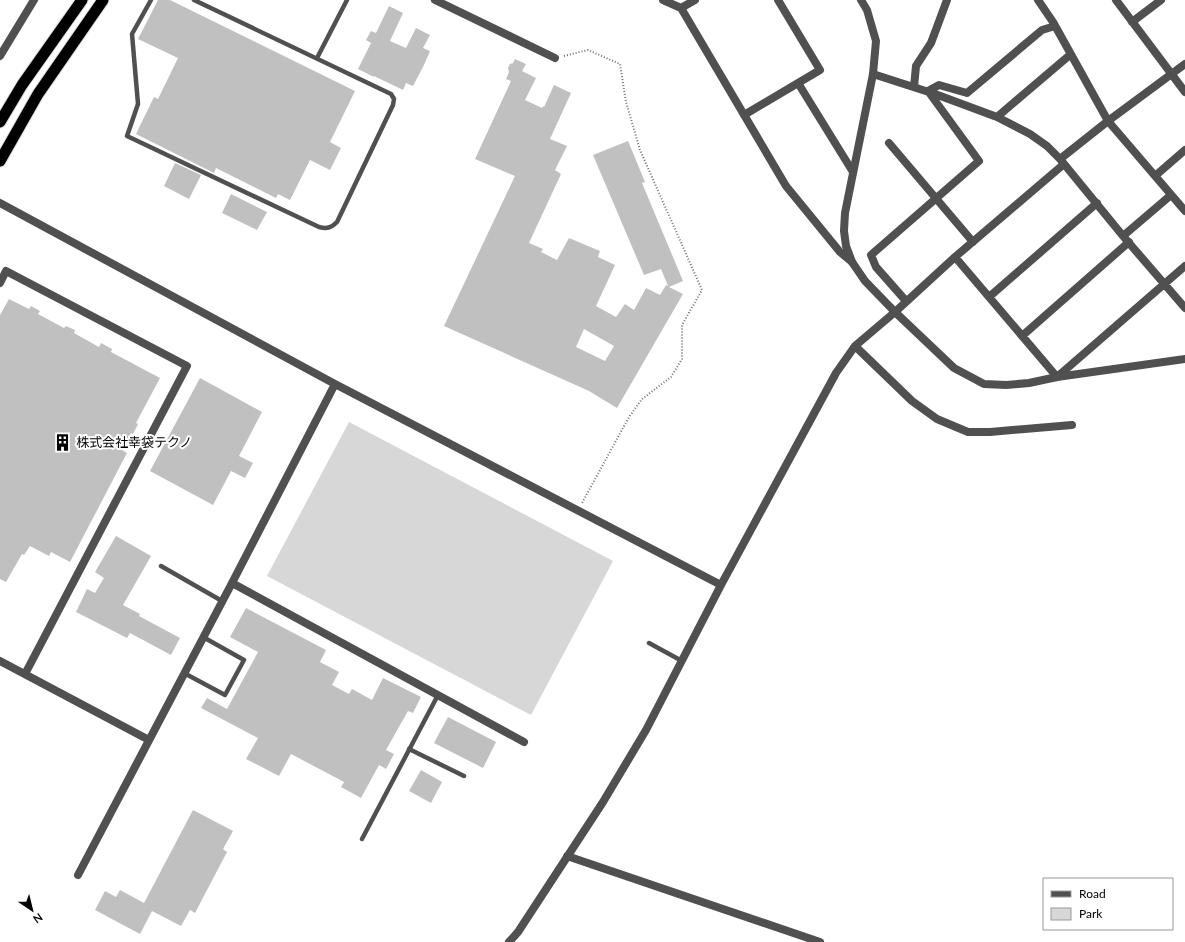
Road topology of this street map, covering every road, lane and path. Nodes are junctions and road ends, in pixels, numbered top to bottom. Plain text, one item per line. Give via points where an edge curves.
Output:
1 (34, 0) edge
2 (82, 0) edge
3 (103, 0) edge
4 (151, 0) edge
5 (194, 0) edge
6 (346, 0) edge
7 (434, 0) edge
8 (663, 0) edge
9 (695, 0) edge
10 (778, 0) edge
11 (861, 0) edge
12 (947, 0) edge
13 (1038, 0) edge
14 (1116, 0) edge
15 (1161, 0) edge
16 (681, 8) junction
17 (1132, 22) junction
18 (1055, 26) junction
19 (1071, 54) junction
20 (0, 56) edge
21 (317, 58) junction
22 (555, 58) joint
23 (1185, 64) edge
24 (873, 74) junction
25 (1171, 75) junction
26 (798, 83) junction
27 (914, 87) junction
28 (928, 92) junction
29 (1185, 92) edge
30 (744, 115) junction
31 (997, 116) junction
32 (1108, 121) junction
33 (0, 122) edge
34 (889, 143) dead end
35 (1185, 150) edge
36 (0, 161) edge
37 (1062, 161) junction
38 (853, 172) junction
39 (1155, 176) junction
40 (1171, 195) junction
41 (936, 199) junction
42 (0, 202) edge
43 (1097, 204) junction
44 (1185, 210) edge
45 (1123, 236) junction
46 (973, 242) junction
47 (1129, 242) junction
48 (955, 257) junction
49 (852, 262) junction
50 (1185, 266) edge
51 (0, 284) edge
52 (1165, 284) junction
53 (989, 297) junction
54 (906, 301) junction
55 (1185, 308) edge
56 (895, 312) junction
57 (1022, 336) junction
58 (855, 346) junction
59 (1185, 359) edge
60 (1057, 377) junction
61 (335, 384) junction
62 (1072, 425) dead end
63 (578, 510) junction
64 (161, 566) dead end
65 (232, 583) junction
66 (721, 585) junction
67 (222, 601) junction
68 (203, 637) junction
69 (649, 643) dead end
70 (682, 660) junction
71 (0, 661) edge
72 (184, 673) junction
73 (25, 674) junction
74 (438, 695) junction
75 (149, 740) junction
76 (524, 742) dead end
77 (409, 749) junction
78 (464, 776) dead end
79 (362, 840) dead end
80 (567, 856) junction
81 (78, 875) dead end
82 (509, 942) edge
83 (820, 942) edge

1 - 20 street
2 - 33 highway via 22,85
3 - 36 highway via 38,94
4 - 21 lane via 132,34 138,104 127,136 325,229 337,222 394,99 391,94
5 - 21 lane
6 - 21 lane
7 - 22 street
8 - 16 street
9 - 16 street
10 - 26 street via 820,70
11 - 24 street via 867,10 876,41
12 - 27 street via 931,43 916,66
13 - 18 street
14 - 17 street
15 - 17 street
16 - 30 street
17 - 25 street
18 - 19 street
18 - 28 street via 1042,30 967,93 939,85
19 - 31 street
19 - 32 street
22 - 63 path via 588,50 620,64 626,102 640,150 702,290 682,325 682,359 671,377 642,399 629,417
23 - 25 street
24 - 27 street
24 - 38 street
25 - 29 street
25 - 32 street
26 - 30 street
26 - 38 street
27 - 28 street
28 - 31 street
28 - 41 street via 979,161
30 - 49 street via 786,186 840,252
31 - 37 street via 1030,134
32 - 37 street
32 - 39 street
34 - 41 street
35 - 39 street
37 - 43 street
37 - 46 street
38 - 49 street via 844,231
39 - 40 street
40 - 44 street
40 - 45 street
41 - 46 street
41 - 54 street via 871,255 876,267
42 - 61 street
43 - 45 street
43 - 53 street
45 - 47 street
46 - 48 street
47 - 52 street
47 - 57 street
48 - 53 street
48 - 54 street
49 - 56 street via 865,281
50 - 52 street
51 - 73 street via 6,272 186,366
52 - 55 street
52 - 60 street
53 - 57 street
54 - 56 street
56 - 58 street
56 - 60 street via 954,368 984,384 1021,384
57 - 60 street
58 - 62 street via 912,401 937,420 968,432
58 - 66 street via 836,373
59 - 60 street
61 - 63 street
61 - 65 street
63 - 66 street
64 - 67 lane
65 - 67 street
65 - 74 street
66 - 70 street
67 - 68 street
68 - 72 street
68 - 72 lane via 244,660 233,681 225,695
69 - 70 lane
70 - 80 street via 646,730
71 - 73 street
72 - 75 street
73 - 75 street
74 - 76 street
74 - 77 lane
75 - 81 street
77 - 78 lane
77 - 79 lane
80 - 82 street
80 - 83 street

